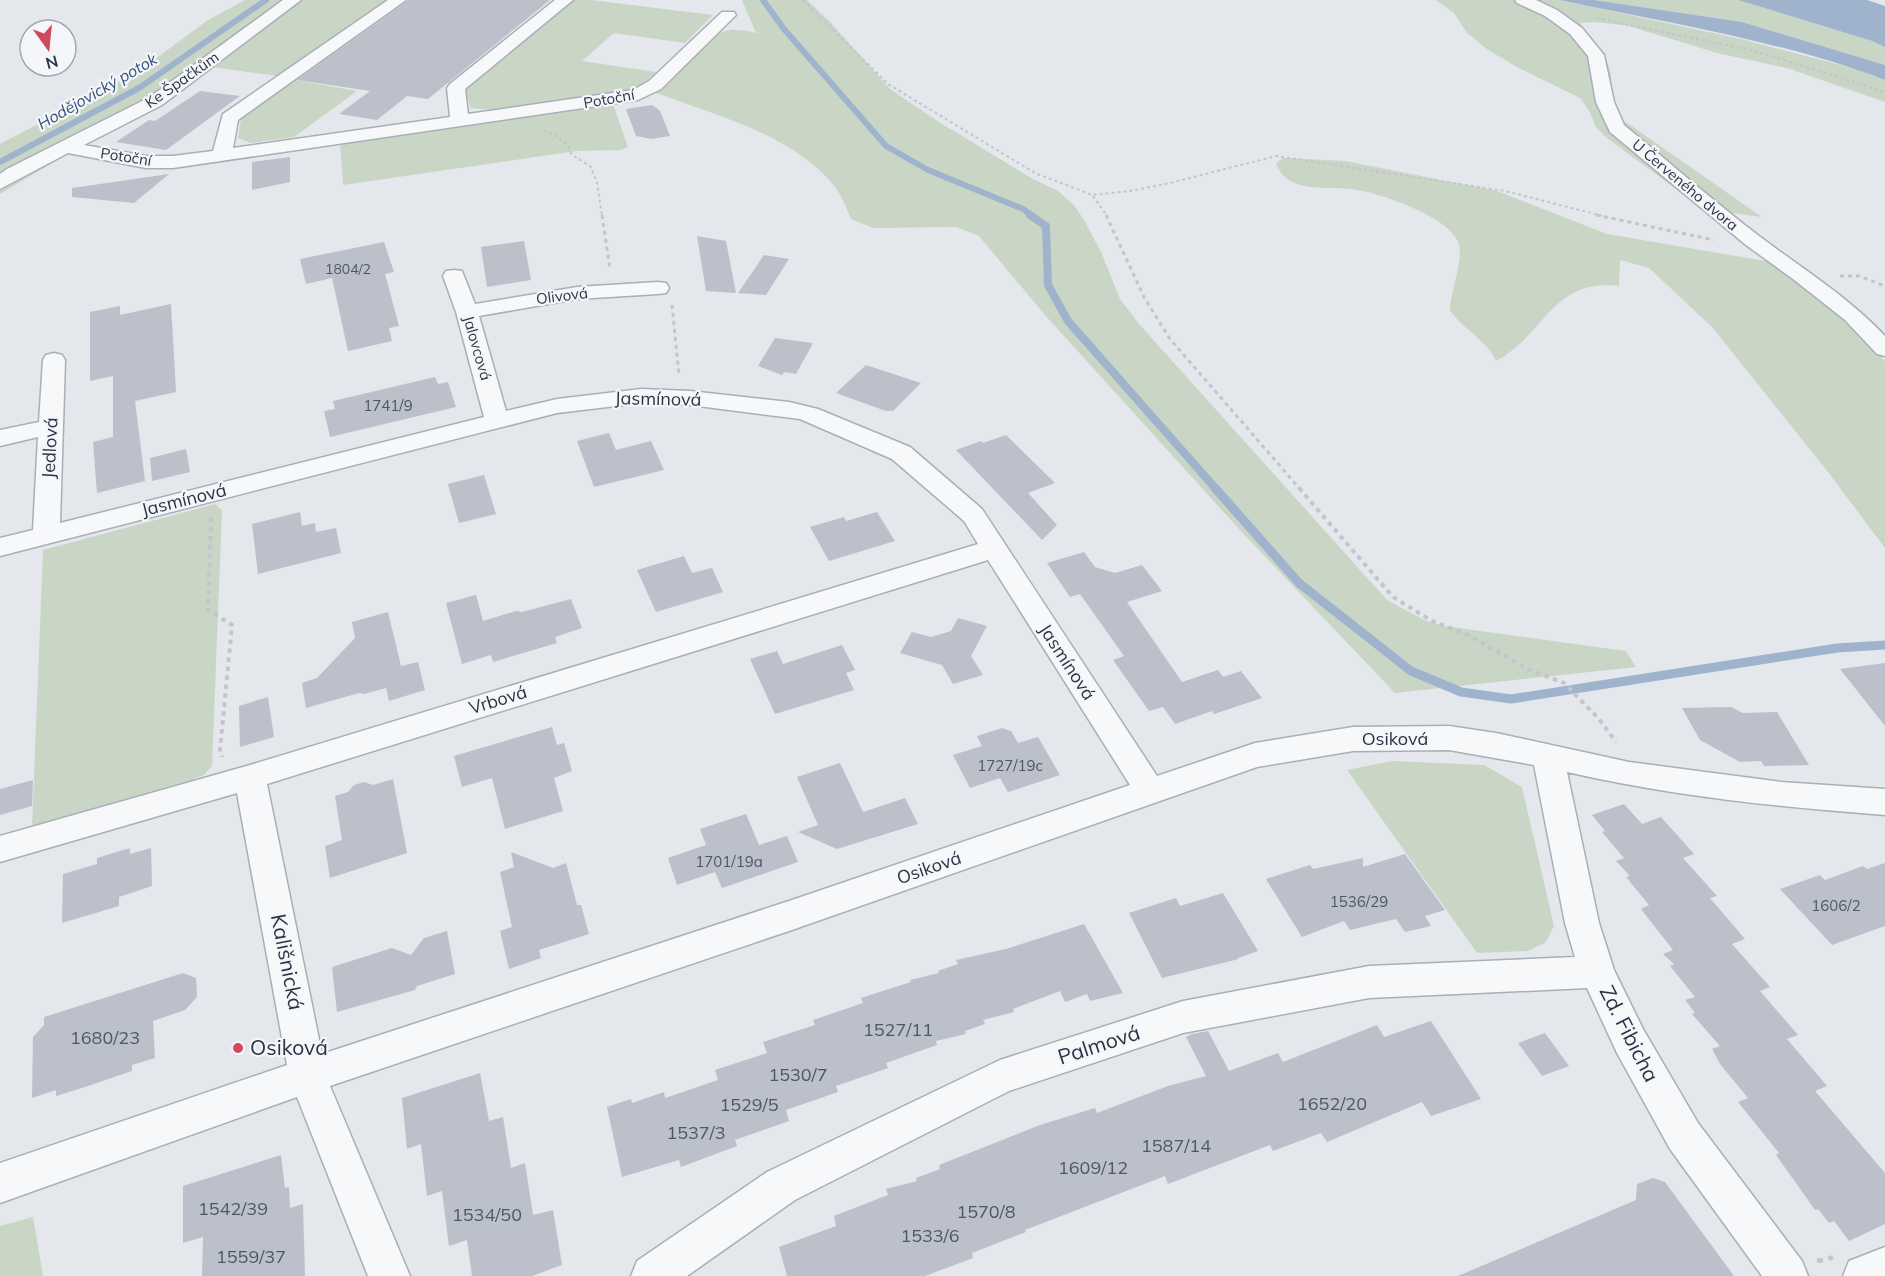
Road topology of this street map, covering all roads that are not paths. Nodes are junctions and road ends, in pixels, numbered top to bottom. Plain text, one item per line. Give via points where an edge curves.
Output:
1 (293, 0) edge
2 (398, 0) edge
3 (565, 0) edge
4 (1523, 0) edge
5 (728, 15) dead end
6 (460, 121) junction
7 (66, 147) junction
8 (222, 154) junction
9 (0, 183) edge
10 (454, 276) dead end
11 (658, 288) road end
12 (467, 312) junction
13 (1885, 349) edge
14 (54, 360) dead end
15 (498, 421) junction
16 (51, 427) junction
17 (0, 438) edge
18 (46, 535) junction
19 (0, 547) edge
20 (995, 548) junction
21 (1548, 758) junction
22 (249, 777) junction
23 (1150, 791) junction
24 (1885, 802) edge
25 (0, 849) edge
26 (1597, 972) junction
27 (307, 1076) junction
28 (0, 1183) edge
29 (1849, 1266) edge
30 (1885, 1267) edge
31 (1798, 1268) edge
32 (389, 1276) edge
33 (652, 1276) edge

1 - 7 street, Ke Špačkům via 156,101
2 - 8 street via 229,118
3 - 6 street via 456,88
4 - 13 street, U Červeného dvora via 1576,31 1596,55 1605,102 1616,128 1753,241 1853,315
5 - 6 street, Potoční via 655,85 638,95
6 - 8 street, Potoční
7 - 8 street, Potoční via 159,162
7 - 9 street, Ke Špačkům
10 - 12 street, Jalovcová
11 - 12 street, Olivová via 534,299
12 - 15 street, Jalovcová
14 - 16 street, Jedlová
15 - 18 street, Jasmínová
15 - 20 street, Jasmínová via 557,406 641,396 690,398 809,414 901,453 973,515
16 - 17 street
16 - 18 street, Jedlová
18 - 19 street, Jasmínová
20 - 22 street, Vrbová
20 - 23 street, Jasmínová
21 - 23 street, Osiková via 1449,738 1353,739 1255,755
21 - 24 street, Osiková via 1629,774 1781,795
21 - 26 street, Zd. Fibicha via 1582,923
22 - 25 street, Vrbová
22 - 27 street, Kališnická
23 - 27 street, Osiková
26 - 31 street, Zd. Fibicha via 1630,1041 1684,1136
26 - 33 street, Palmová via 1369,982 1183,1017 1000,1077 781,1186
27 - 28 street, Osiková
27 - 32 street, Kališnická
29 - 30 street

